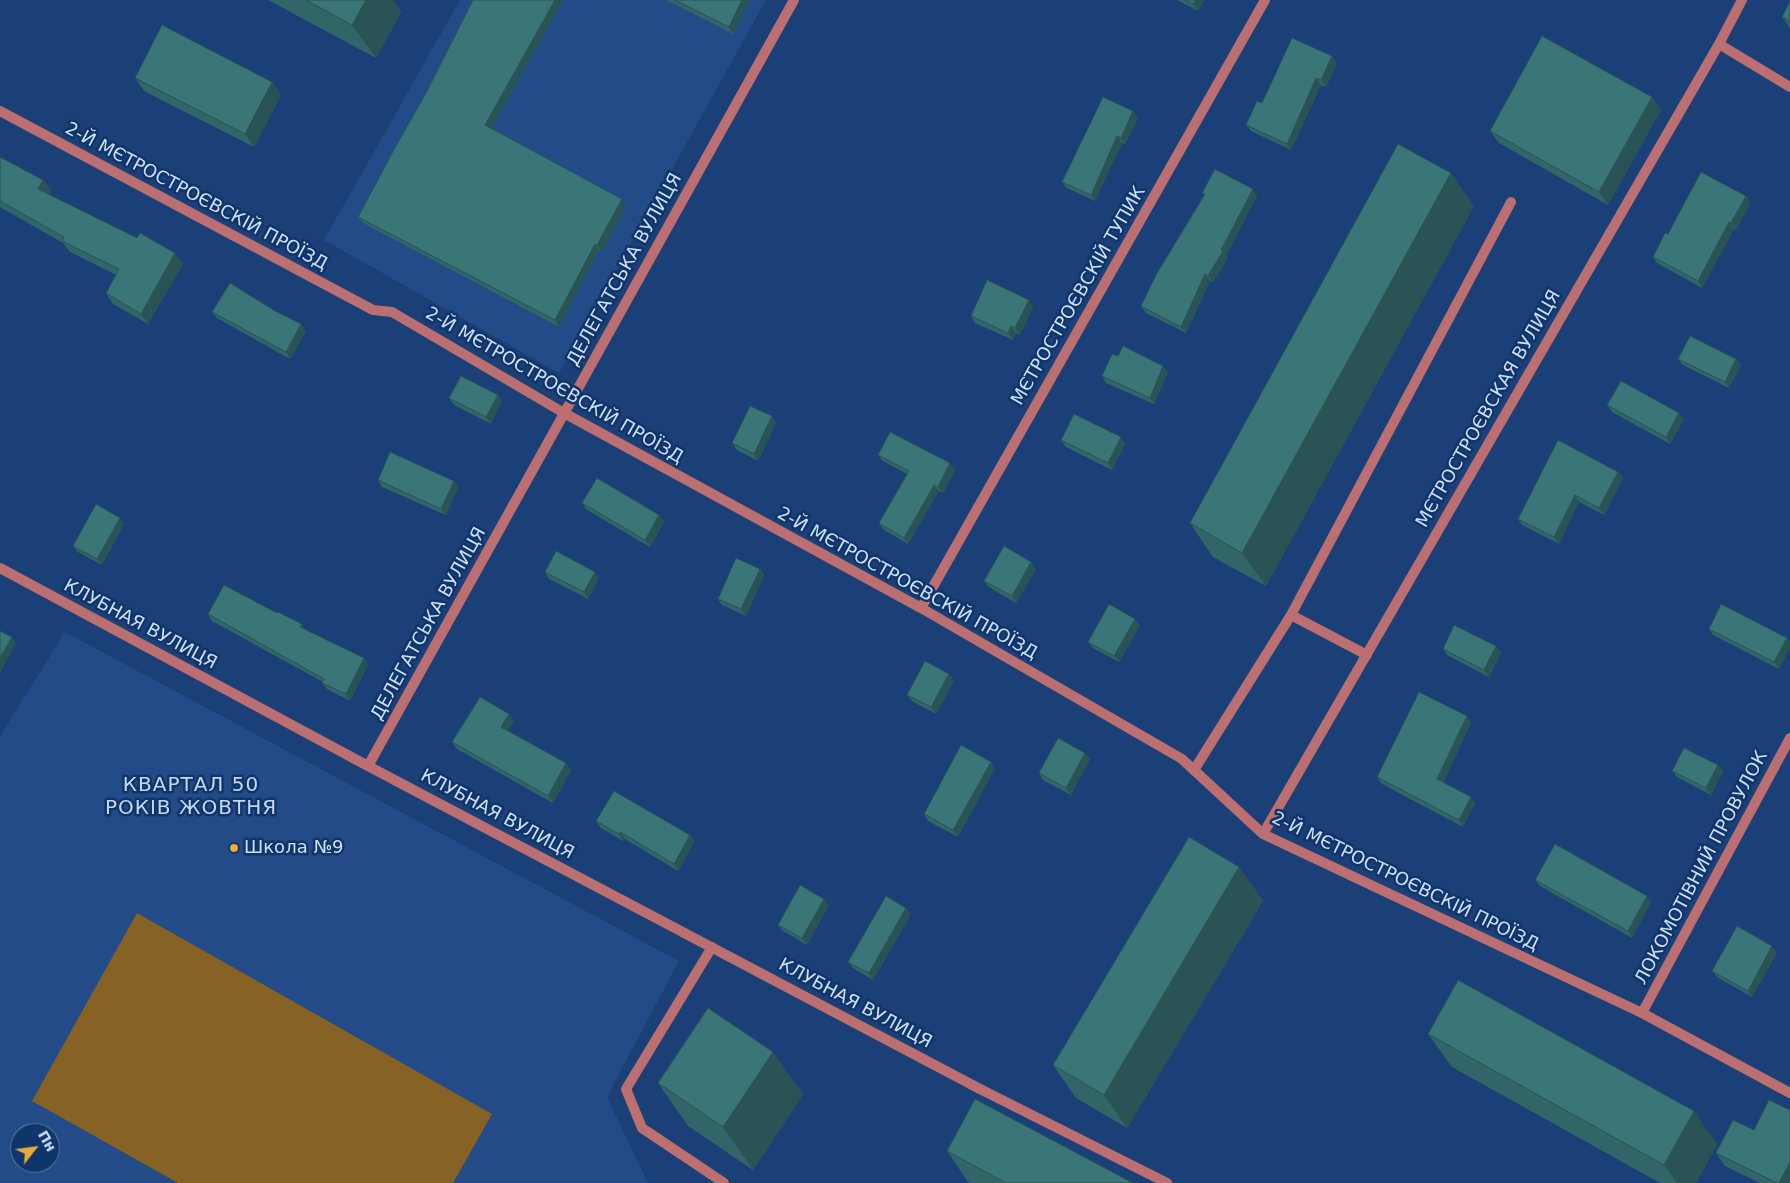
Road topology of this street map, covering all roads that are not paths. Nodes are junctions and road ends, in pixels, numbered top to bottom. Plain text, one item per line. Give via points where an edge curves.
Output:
1 (794, 0) edge
2 (1266, 0) edge
3 (1742, 0) edge
4 (1719, 44) junction
5 (1790, 87) edge
6 (0, 111) edge
7 (1511, 202) dead end
8 (564, 413) junction
9 (0, 568) edge
10 (921, 608) junction
11 (1291, 615) junction
12 (1367, 655) junction
13 (1790, 738) edge
14 (368, 766) junction
15 (1194, 770) junction
16 (1263, 834) junction
17 (712, 947) junction
18 (1642, 1013) junction
19 (1790, 1094) edge
20 (724, 1183) edge
21 (1167, 1183) edge

1 - 8 street, ДЕЛЕГАТСЬКА ВУЛИЦЯ
2 - 10 street, МЄТРОСТРОЄВСКІЙ ТУПИК
3 - 4 street, МЄТРОСТРОЄВСКАЯ ВУЛИЦЯ
4 - 5 street
4 - 12 street, МЄТРОСТРОЄВСКАЯ ВУЛИЦЯ
6 - 8 street, 2-Й МЄТРОСТРОЄВСКІЙ ПРОЇЗД via 373,310 392,312
7 - 11 street
8 - 10 street, 2-Й МЄТРОСТРОЄВСКІЙ ПРОЇЗД
8 - 14 street, ДЕЛЕГАТСЬКА ВУЛИЦЯ
9 - 14 street, КЛУБНАЯ ВУЛИЦЯ
10 - 15 street, 2-Й МЄТРОСТРОЄВСКІЙ ПРОЇЗД via 1182,758
11 - 12 street
11 - 15 street
12 - 16 street, МЄТРОСТРОЄВСКАЯ ВУЛИЦЯ
13 - 18 street, ЛОКОМОТІВНИЙ ПРОВУЛОК
14 - 17 street, КЛУБНАЯ ВУЛИЦЯ
15 - 16 street, 2-Й МЄТРОСТРОЄВСКІЙ ПРОЇЗД
16 - 18 street, 2-Й МЄТРОСТРОЄВСКІЙ ПРОЇЗД
17 - 20 street via 626,1089 642,1128
17 - 21 street, КЛУБНАЯ ВУЛИЦЯ via 980,1089
18 - 19 street, 2-Й МЄТРОСТРОЄВСКІЙ ПРОЇЗД

